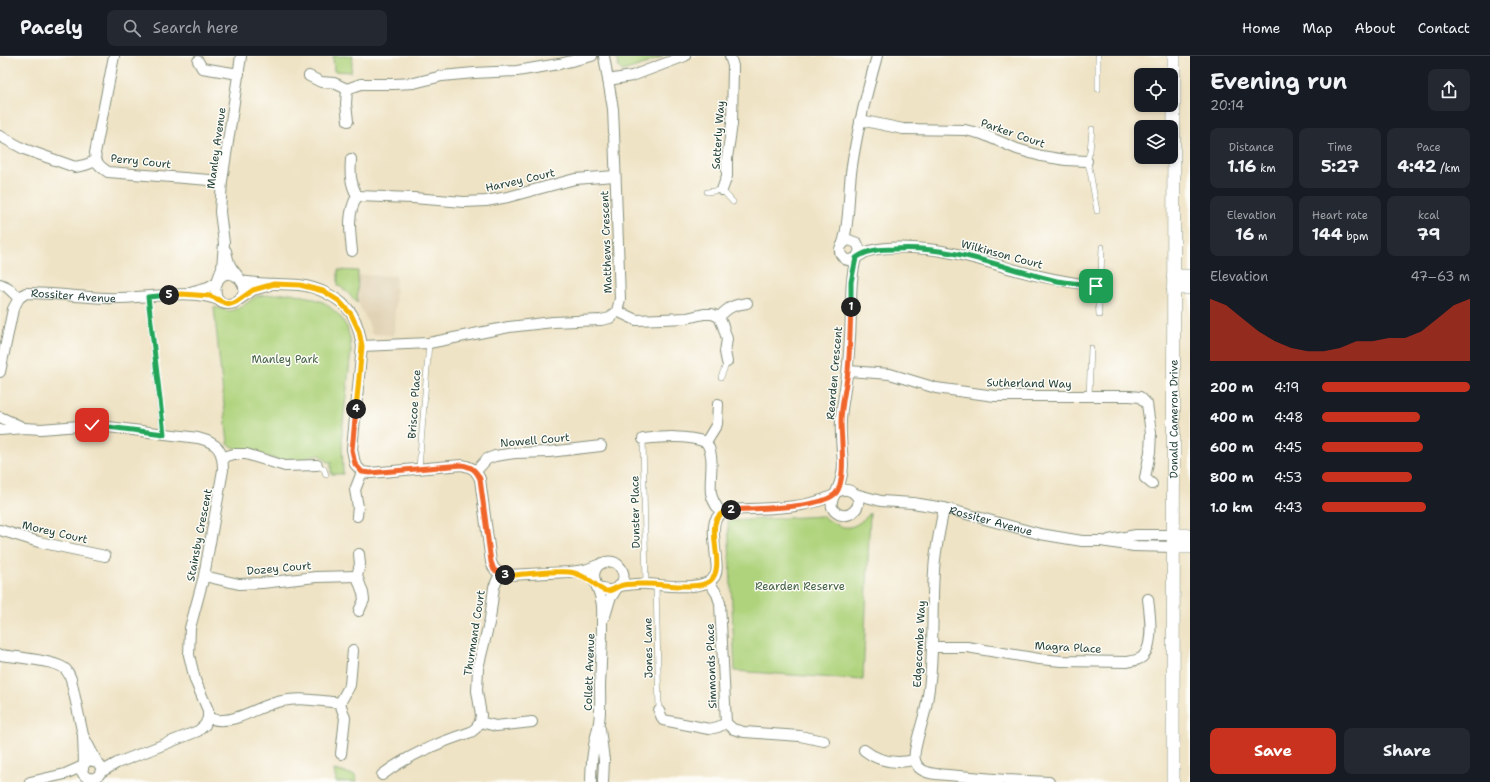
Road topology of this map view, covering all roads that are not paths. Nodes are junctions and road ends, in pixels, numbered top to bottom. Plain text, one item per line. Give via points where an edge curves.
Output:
1 (114, 56) edge
2 (241, 56) edge
3 (592, 56) edge
4 (604, 56) edge
5 (685, 56) edge
6 (730, 56) edge
7 (876, 56) edge
8 (1098, 56) edge
9 (1174, 56) edge
10 (198, 61) dead end
11 (239, 74) junction
12 (309, 76) dead end
13 (608, 80) junction
14 (347, 89) junction
15 (1098, 89) dead end
16 (860, 120) junction
17 (348, 121) dead end
18 (1092, 129) dead end
19 (0, 136) edge
20 (351, 159) dead end
21 (96, 161) junction
22 (1087, 161) junction
23 (615, 176) junction
24 (222, 181) junction
25 (722, 190) junction
26 (707, 192) dead end
27 (357, 196) junction
28 (733, 202) dead end
29 (1097, 211) dead end
30 (849, 216) junction
31 (224, 243) junction
32 (843, 243) junction
33 (856, 243) junction
34 (1102, 247) dead end
35 (878, 250) junction
36 (352, 251) dead end
37 (843, 257) junction
38 (857, 258) junction
39 (1190, 276) edge
40 (240, 280) junction
41 (218, 281) junction
42 (851, 282) junction
43 (1173, 282) junction
44 (0, 284) edge
45 (274, 284) junction
46 (1096, 286) junction
47 (1190, 288) edge
48 (182, 294) junction
49 (148, 297) junction
50 (19, 298) junction
51 (240, 299) junction
52 (219, 300) junction
53 (747, 303) dead end
54 (617, 312) junction
55 (1099, 315) dead end
56 (719, 318) junction
57 (429, 343) junction
58 (362, 346) junction
59 (1091, 348) dead end
60 (727, 362) joint
61 (848, 371) junction
62 (0, 372) edge
63 (721, 377) dead end
64 (1089, 396) junction
65 (718, 404) dead end
66 (0, 417) edge
67 (24, 428) junction
68 (0, 430) edge
69 (164, 434) junction
70 (643, 440) joint
71 (706, 442) junction
72 (601, 446) dead end
73 (223, 457) junction
74 (317, 465) joint
75 (843, 466) junction
76 (419, 468) junction
77 (476, 471) junction
78 (362, 472) junction
79 (326, 475) dead end
80 (1152, 484) dead end
81 (835, 493) junction
82 (854, 493) junction
83 (881, 501) junction
84 (808, 505) junction
85 (944, 508) junction
86 (835, 512) junction
87 (854, 512) junction
88 (721, 513) junction
89 (357, 516) dead end
90 (0, 530) edge
91 (1190, 534) edge
92 (1173, 541) junction
93 (1190, 547) edge
94 (359, 554) dead end
95 (105, 556) dead end
96 (598, 565) junction
97 (620, 566) junction
98 (570, 572) junction
99 (500, 574) junction
100 (204, 576) junction
101 (357, 576) junction
102 (709, 582) junction
103 (651, 584) junction
104 (597, 585) junction
105 (618, 587) junction
106 (1148, 599) dead end
107 (359, 611) dead end
108 (602, 624) junction
109 (932, 647) junction
110 (353, 650) dead end
111 (0, 655) edge
112 (340, 703) junction
113 (659, 712) joint
114 (208, 718) junction
115 (599, 721) junction
116 (480, 722) junction
117 (532, 722) dead end
118 (726, 723) junction
119 (83, 735) junction
120 (824, 740) dead end
121 (864, 750) dead end
122 (341, 754) dead end
123 (914, 760) junction
124 (99, 771) edge
125 (85, 773) edge
126 (382, 775) dead end
127 (30, 782) edge
128 (591, 782) edge
129 (603, 782) edge
130 (1049, 782) edge
131 (1173, 782) edge

1 - 21 street, Perry Court via 95,153
2 - 11 street, Manley Avenue
3 - 14 street via 517,71 467,73 394,84 360,84
4 - 13 street, Matthews Crescent
5 - 13 street via 632,76
6 - 25 street, Satterly Way via 733,66 732,124 727,176
7 - 16 street
8 - 15 lane
9 - 43 street, Donald Cameron Drive
10 - 11 street via 202,68
11 - 24 street, Manley Avenue
12 - 14 street
13 - 23 street, Matthews Crescent via 613,109
14 - 17 street
16 - 22 street, Parker Court via 903,129 965,130 1041,156
16 - 30 street via 850,174
18 - 22 lane
19 - 21 street via 24,149 75,166 85,166
20 - 27 street via 352,186
21 - 24 street, Perry Court via 108,172
22 - 29 lane
23 - 27 street, Harvey Court via 575,179 486,201
23 - 54 street, Matthews Crescent via 620,299
24 - 31 street, Manley Avenue via 220,212
25 - 26 lane
25 - 28 lane
27 - 36 street via 352,205 349,226
30 - 32 street
30 - 33 street
31 - 40 street, Manley Avenue via 231,266
31 - 41 street, Manley Avenue
32 - 33 street via 849,240
32 - 37 street via 840,250
33 - 35 street, Wilkinson Court
33 - 38 street via 860,250
34 - 46 lane via 1101,275
35 - 38 street, Wilkinson Court via 867,252
35 - 46 street, Wilkinson Court via 926,249 953,252 1058,281
37 - 38 street via 851,260
37 - 42 street, Rearden Crescent
38 - 42 street, Rearden Crescent
39 - 43 street
40 - 41 street via 227,275
40 - 45 street
40 - 51 street via 244,288
41 - 48 street, Rossiter Avenue via 208,287
41 - 52 street via 215,291
42 - 61 street, Rearden Crescent
43 - 47 street
43 - 92 street, Donald Cameron Drive
44 - 50 street
45 - 51 street via 253,290
45 - 58 street via 312,288 323,291 339,301 351,314 359,331
46 - 55 lane
48 - 49 street, Rossiter Avenue
48 - 52 street, Rossiter Avenue via 210,296
49 - 50 street, Rossiter Avenue via 107,298 36,293
49 - 69 lane
50 - 62 street, Rossiter Avenue via 13,309
51 - 52 street via 231,304
53 - 56 street via 735,304 726,309
54 - 56 street via 636,320 687,318 704,314 712,314
54 - 57 street via 610,318 601,320 509,327
56 - 60 street via 727,339
57 - 58 street
57 - 76 lane, Briscoe Place
58 - 78 street via 352,450 355,464
59 - 64 lane
60 - 63 lane
61 - 64 street, Sutherland Way via 890,374 936,388 995,396
61 - 75 street, Rearden Crescent via 841,421
64 - 80 street, Sutherland Way via 1140,397 1147,404 1151,433 1145,478
65 - 71 street via 717,424
66 - 67 street
67 - 68 street
67 - 69 street via 92,425
69 - 73 street via 209,441 218,447
70 - 71 street via 688,438
70 - 103 lane, Dunster Place
71 - 88 street via 712,455 711,494
72 - 77 street, Nowell Court via 495,456 487,459
73 - 74 street via 246,454 285,466
73 - 100 street, Stainsby Crescent via 223,470
74 - 79 lane via 324,469
75 - 81 street, Rearden Crescent
75 - 82 street, Rearden Crescent
76 - 77 street via 462,465 470,466
76 - 78 street
77 - 99 street via 480,479 491,562 494,570
78 - 89 street via 355,490
81 - 82 street via 844,489
81 - 84 street via 822,501
81 - 86 street via 831,504
82 - 83 street, Rossiter Avenue
82 - 87 street via 858,505
83 - 85 street, Rossiter Avenue
83 - 87 street, Rossiter Avenue
84 - 86 street
84 - 88 street via 728,510
85 - 92 street, Rossiter Avenue via 1040,534 1082,541 1134,546
85 - 109 street, Edgecombe Way via 934,570
86 - 87 street via 845,516
88 - 102 street via 714,528 717,567 715,576
90 - 95 street, Morey Court via 39,542
91 - 92 street, Rossiter Avenue
92 - 93 street, Rossiter Avenue
92 - 131 street, Donald Cameron Drive
94 - 101 street
96 - 97 street via 608,561
96 - 98 street
96 - 104 street via 593,577
97 - 103 street via 631,576
97 - 105 street via 623,576
98 - 99 street
98 - 104 street via 585,577
99 - 116 street, Thurmand Court via 494,587 490,619 478,668
100 - 101 street, Dozey Court via 239,584
100 - 114 street, Stainsby Crescent via 190,628 190,655 195,680 208,710
101 - 107 street via 364,600
102 - 103 street via 682,586
102 - 118 street, Simmonds Place via 720,603
103 - 105 street
103 - 113 lane, Jones Lane
104 - 105 street via 608,591
104 - 108 street, Collett Avenue via 601,600
105 - 108 street, Collett Avenue via 610,599
106 - 109 street, Magra Place via 1151,624 1148,645 1144,656 1127,662 1062,661 967,647
108 - 115 street, Collett Avenue
109 - 123 street, Edgecombe Way via 930,684
110 - 112 street via 350,685
111 - 119 street via 52,663 68,672
112 - 114 street via 300,698 282,700 231,719
112 - 122 street via 345,718
113 - 118 street via 663,720 709,730
114 - 124 street via 198,731
115 - 128 street, Collett Avenue
115 - 129 street, Collett Avenue via 604,760
116 - 117 street via 496,726
116 - 126 street via 470,732 426,749
118 - 120 street, Simmonds Place via 733,729 744,732
119 - 124 street
119 - 125 street
121 - 123 street via 870,755 894,762
123 - 130 street via 918,767 936,774
124 - 125 street via 95,779
124 - 125 street via 89,760
125 - 127 street via 65,774

